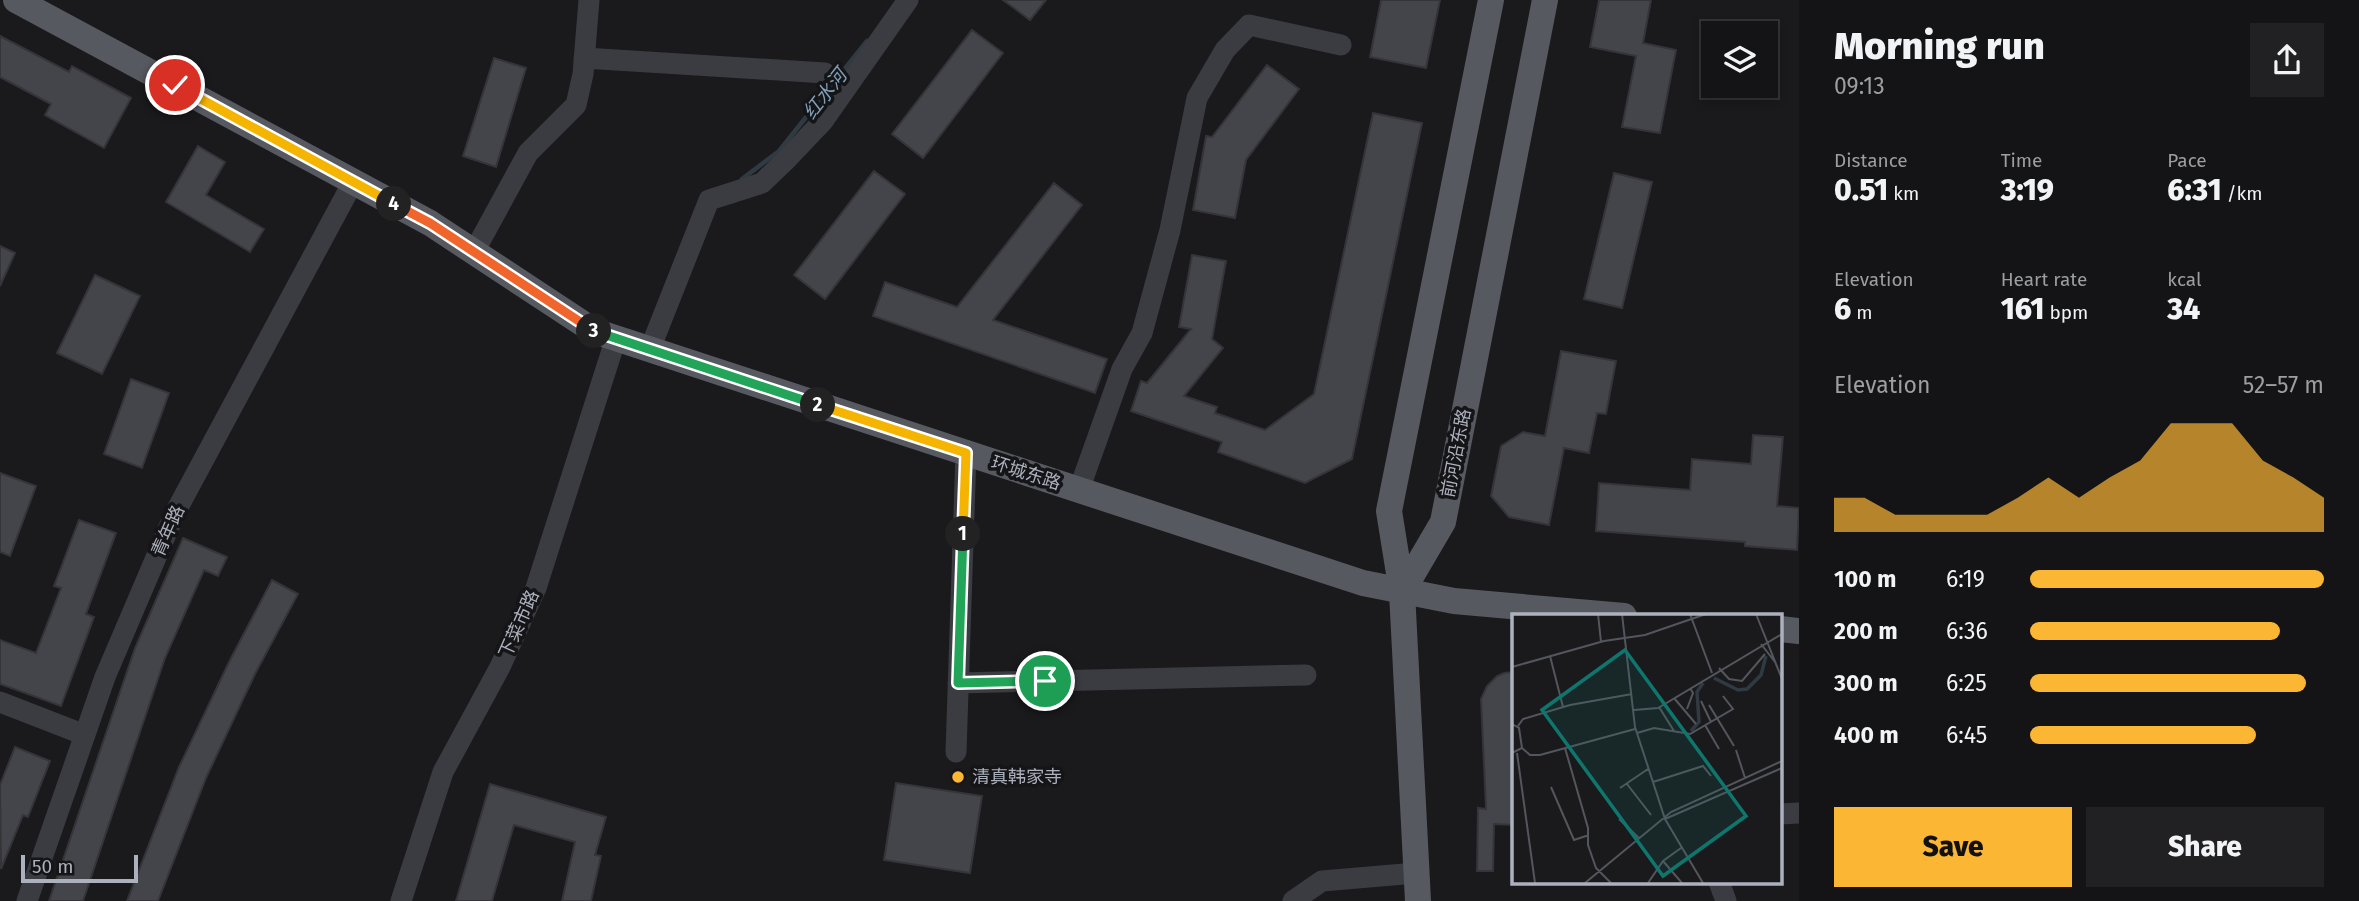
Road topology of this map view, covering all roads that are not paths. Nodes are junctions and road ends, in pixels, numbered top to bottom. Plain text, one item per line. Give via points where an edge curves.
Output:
1 (16, 0) edge
2 (589, 0) edge
3 (908, 0) edge
4 (1491, 0) edge
5 (1545, 0) edge
6 (1341, 45) dead end
7 (584, 58) junction
8 (825, 73) dead end
9 (353, 182) junction
10 (474, 252) junction
11 (616, 338) junction
12 (650, 349) junction
13 (966, 453) junction
14 (1079, 490) junction
15 (1402, 592) junction
16 (1601, 614) edge
17 (1306, 675) dead end
18 (958, 683) junction
19 (0, 702) edge
20 (85, 735) junction
21 (956, 752) dead end
22 (1416, 873) junction
23 (1720, 884) edge
24 (27, 901) edge
25 (401, 901) edge
26 (1293, 901) edge
27 (1418, 901) edge
28 (1726, 901) edge

1 - 9 main road, 环城东路
2 - 7 street
3 - 12 street via 823,121 762,183 709,200
4 - 15 main road via 1389,511
5 - 15 main road, 前河沿东路 via 1443,522
6 - 14 street via 1249,25 1202,88 1142,333 1122,369
7 - 8 street
7 - 10 street via 576,105 528,153
9 - 10 main road, 环城东路
9 - 20 street, 青年路 via 175,513
10 - 11 main road, 环城东路 via 594,331
11 - 12 main road, 环城东路
11 - 25 street, 下菜市路 via 536,589 443,772
12 - 13 main road, 环城东路
13 - 14 main road, 环城东路
13 - 18 street
14 - 15 main road, 环城东路
15 - 16 main road, 环城东路
15 - 22 main road
17 - 18 street
18 - 21 street
19 - 20 street
20 - 24 street, 青年路
22 - 26 street via 1322,881
22 - 27 main road
23 - 28 street

